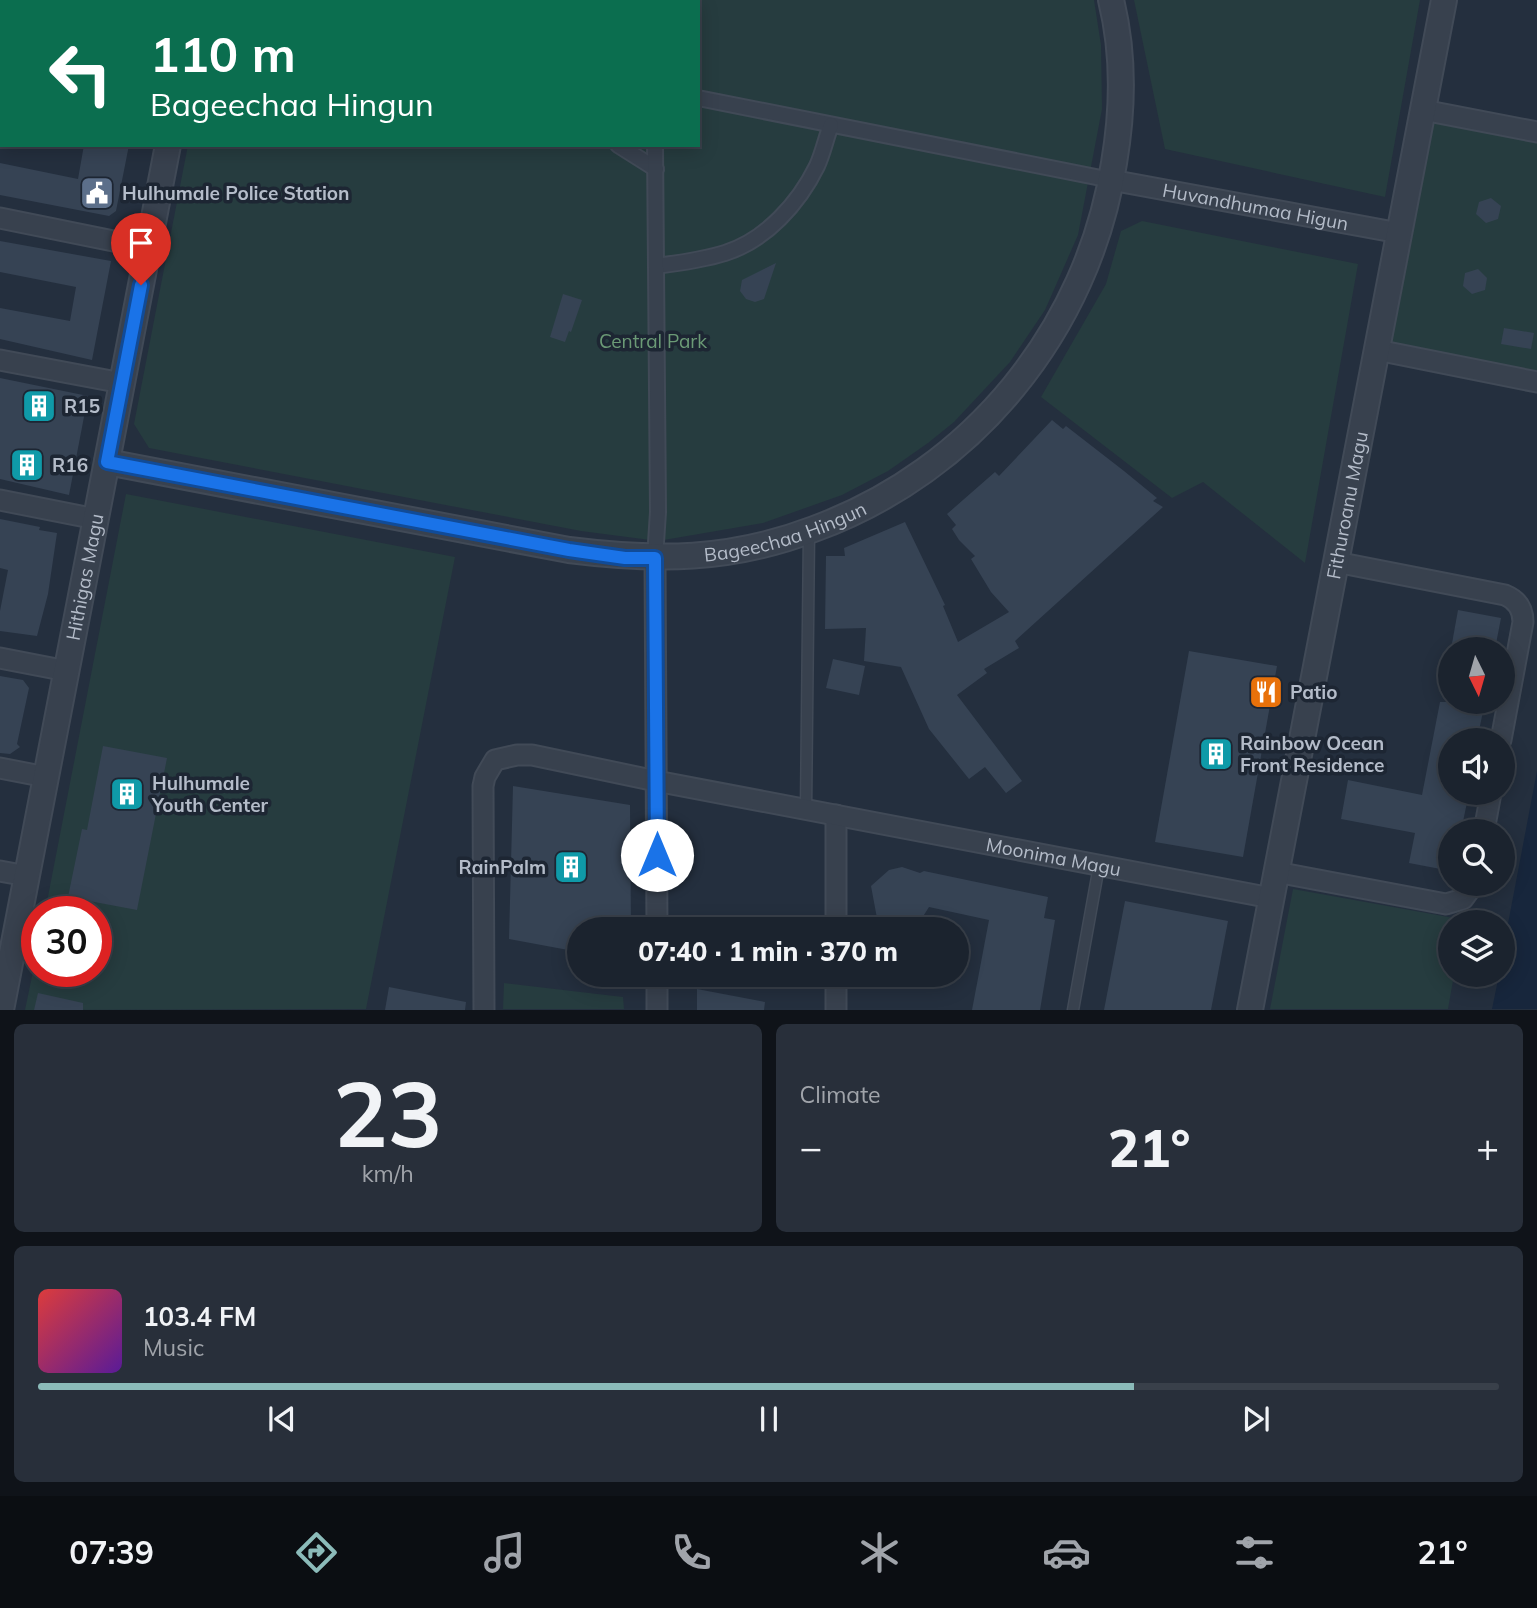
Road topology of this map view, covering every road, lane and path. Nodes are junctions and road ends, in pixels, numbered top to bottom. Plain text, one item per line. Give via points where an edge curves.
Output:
1 (1111, 0) edge
2 (1444, 0) edge
3 (700, 98) edge
4 (1423, 110) junction
5 (831, 125) junction
6 (1537, 132) edge
7 (168, 147) edge
8 (621, 147) edge
9 (656, 147) edge
10 (656, 169) junction
11 (1111, 180) junction
12 (0, 218) edge
13 (1399, 233) junction
14 (148, 248) junction
15 (656, 266) junction
16 (1377, 350) junction
17 (0, 360) edge
18 (1537, 382) edge
19 (122, 383) junction
20 (107, 462) junction
21 (0, 500) edge
22 (96, 519) junction
23 (809, 531) junction
24 (655, 558) junction
25 (1336, 562) junction
26 (0, 658) edge
27 (66, 671) junction
28 (1503, 728) edge
29 (0, 768) edge
30 (46, 777) junction
31 (656, 782) junction
32 (806, 810) junction
33 (836, 815) junction
34 (1099, 866) junction
35 (0, 871) edge
36 (1276, 872) junction
37 (27, 876) junction
38 (1465, 896) edge
39 (1271, 898) junction
40 (657, 917) edge
41 (836, 917) edge
42 (3, 980) edge
43 (657, 987) edge
44 (836, 987) edge
45 (1, 1010) edge
46 (484, 1010) edge
47 (657, 1010) edge
48 (836, 1010) edge
49 (1073, 1010) edge
50 (1250, 1010) edge

1 - 11 street, Bageechaa Hingun via 1120,87
2 - 4 street, Fithuroanu Magu
3 - 5 street
4 - 6 street
4 - 13 street, Fithuroanu Magu
5 - 11 street
5 - 15 street via 807,183 765,231 729,252
7 - 14 street, Hithigas Magu
8 - 10 street
9 - 10 street
10 - 15 street
11 - 13 street, Huvandhumaa Higun
11 - 23 street, Bageechaa Hingun via 1095,242 1070,301 1038,356 998,406 951,450 899,488
12 - 14 street
13 - 16 street, Fithuroanu Magu
14 - 19 street, Hithigas Magu
15 - 24 street
16 - 18 street
16 - 25 street, Fithuroanu Magu
17 - 19 street
19 - 20 street, Hithigas Magu
20 - 22 street, Hithigas Magu
20 - 24 street, Bageechaa Hingun via 569,550
21 - 22 street
22 - 27 street, Hithigas Magu
23 - 24 street, Bageechaa Hingun via 737,550
23 - 32 lane
24 - 31 street
25 - 28 street via 1505,595 1516,602 1523,622
25 - 36 street, Fithuroanu Magu
26 - 27 street
27 - 30 street, Hithigas Magu
29 - 30 street
30 - 37 street, Hithigas Magu
31 - 32 street, Moonima Magu
31 - 40 street
31 - 46 street, Moonima Magu via 532,755 495,760 483,786
32 - 33 street, Moonima Magu
33 - 34 street, Moonima Magu
33 - 41 street
34 - 39 street, Moonima Magu
34 - 49 lane
35 - 37 street
36 - 38 street via 1446,904
36 - 39 street, Fithuroanu Magu
37 - 42 street, Hithigas Magu
39 - 50 street, Fithuroanu Magu
42 - 45 street, Hithigas Magu
43 - 47 street
44 - 48 street

